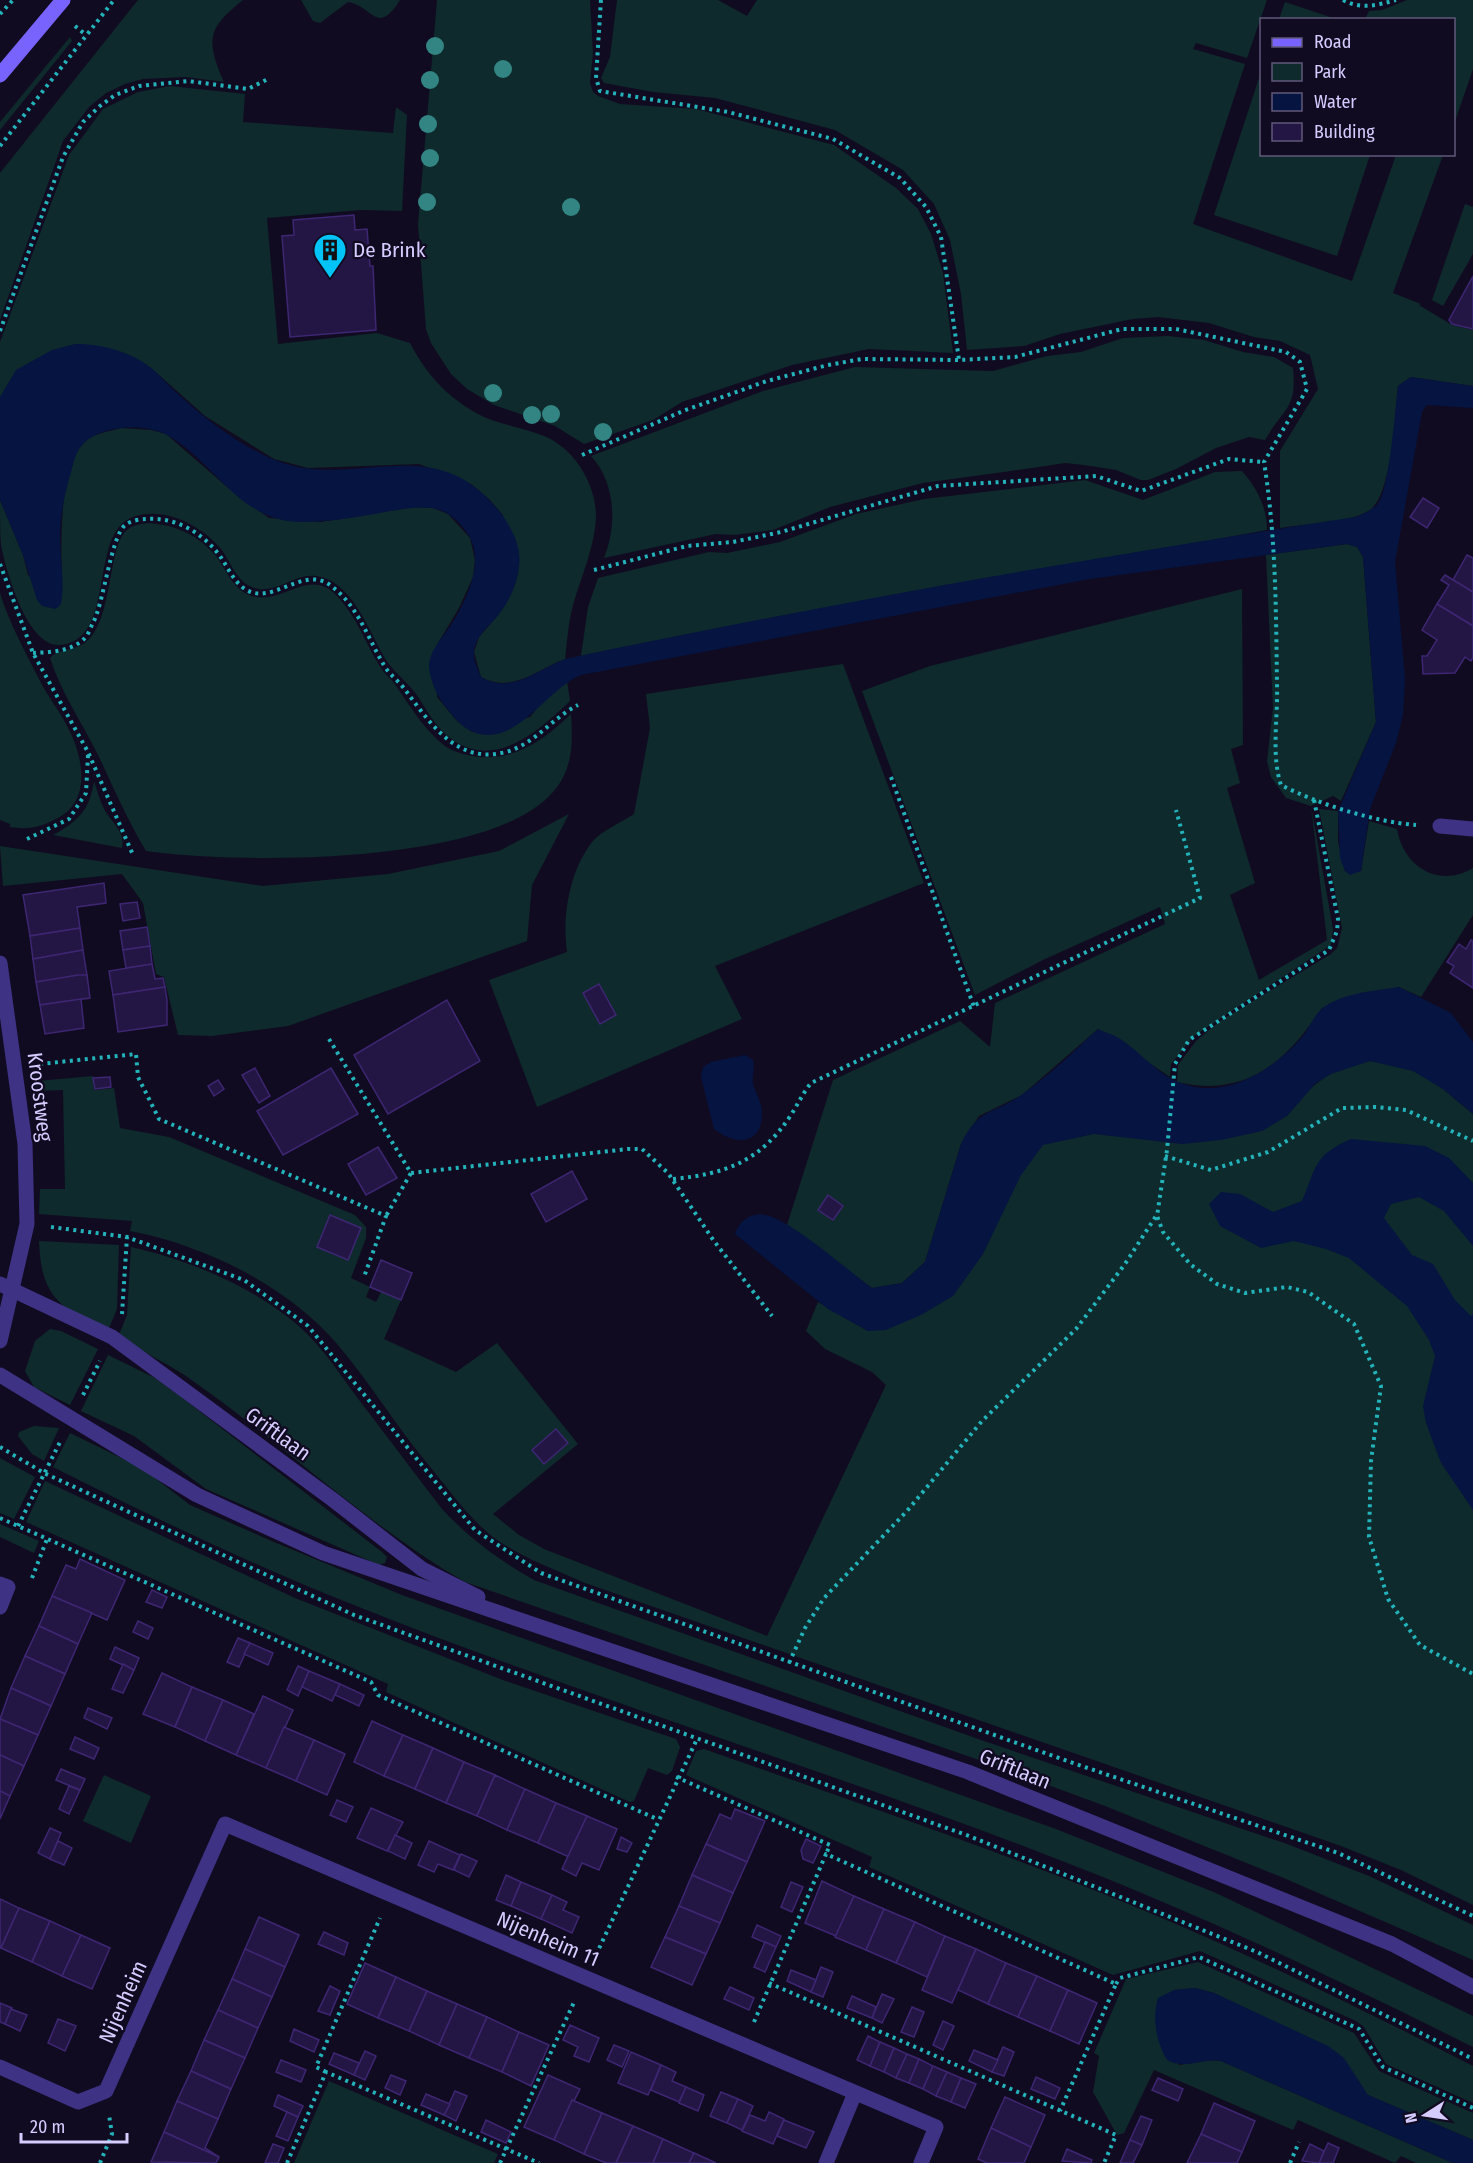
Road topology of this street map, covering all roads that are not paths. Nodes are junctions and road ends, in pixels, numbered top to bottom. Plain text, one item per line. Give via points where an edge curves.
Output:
1 (63, 0) edge
2 (0, 75) edge
3 (1440, 826) road end
4 (1473, 829) edge
5 (0, 963) edge
6 (5, 1287) edge
7 (0, 1341) edge
8 (0, 1376) edge
9 (4, 1585) edge
10 (0, 1607) edge
11 (529, 1622) junction
12 (225, 1824) joint
13 (1473, 1987) edge
14 (0, 2067) edge
15 (855, 2093) junction
16 (826, 2163) edge
17 (921, 2163) edge

1 - 2 main road
3 - 4 street
5 - 6 street, Kroostweg via 25,1144 27,1224
6 - 7 street, Kroostweg
6 - 11 street, Griftlaan via 111,1338 422,1569
8 - 11 street, Griftlaan via 197,1495 323,1553
9 - 10 street
11 - 13 street, Griftlaan via 968,1772 1392,1944
12 - 14 street, Nijenheim via 106,2091 78,2102
12 - 15 street, Nijenheim 11
15 - 16 street
15 - 17 street, Nijenheim 11 via 936,2127

